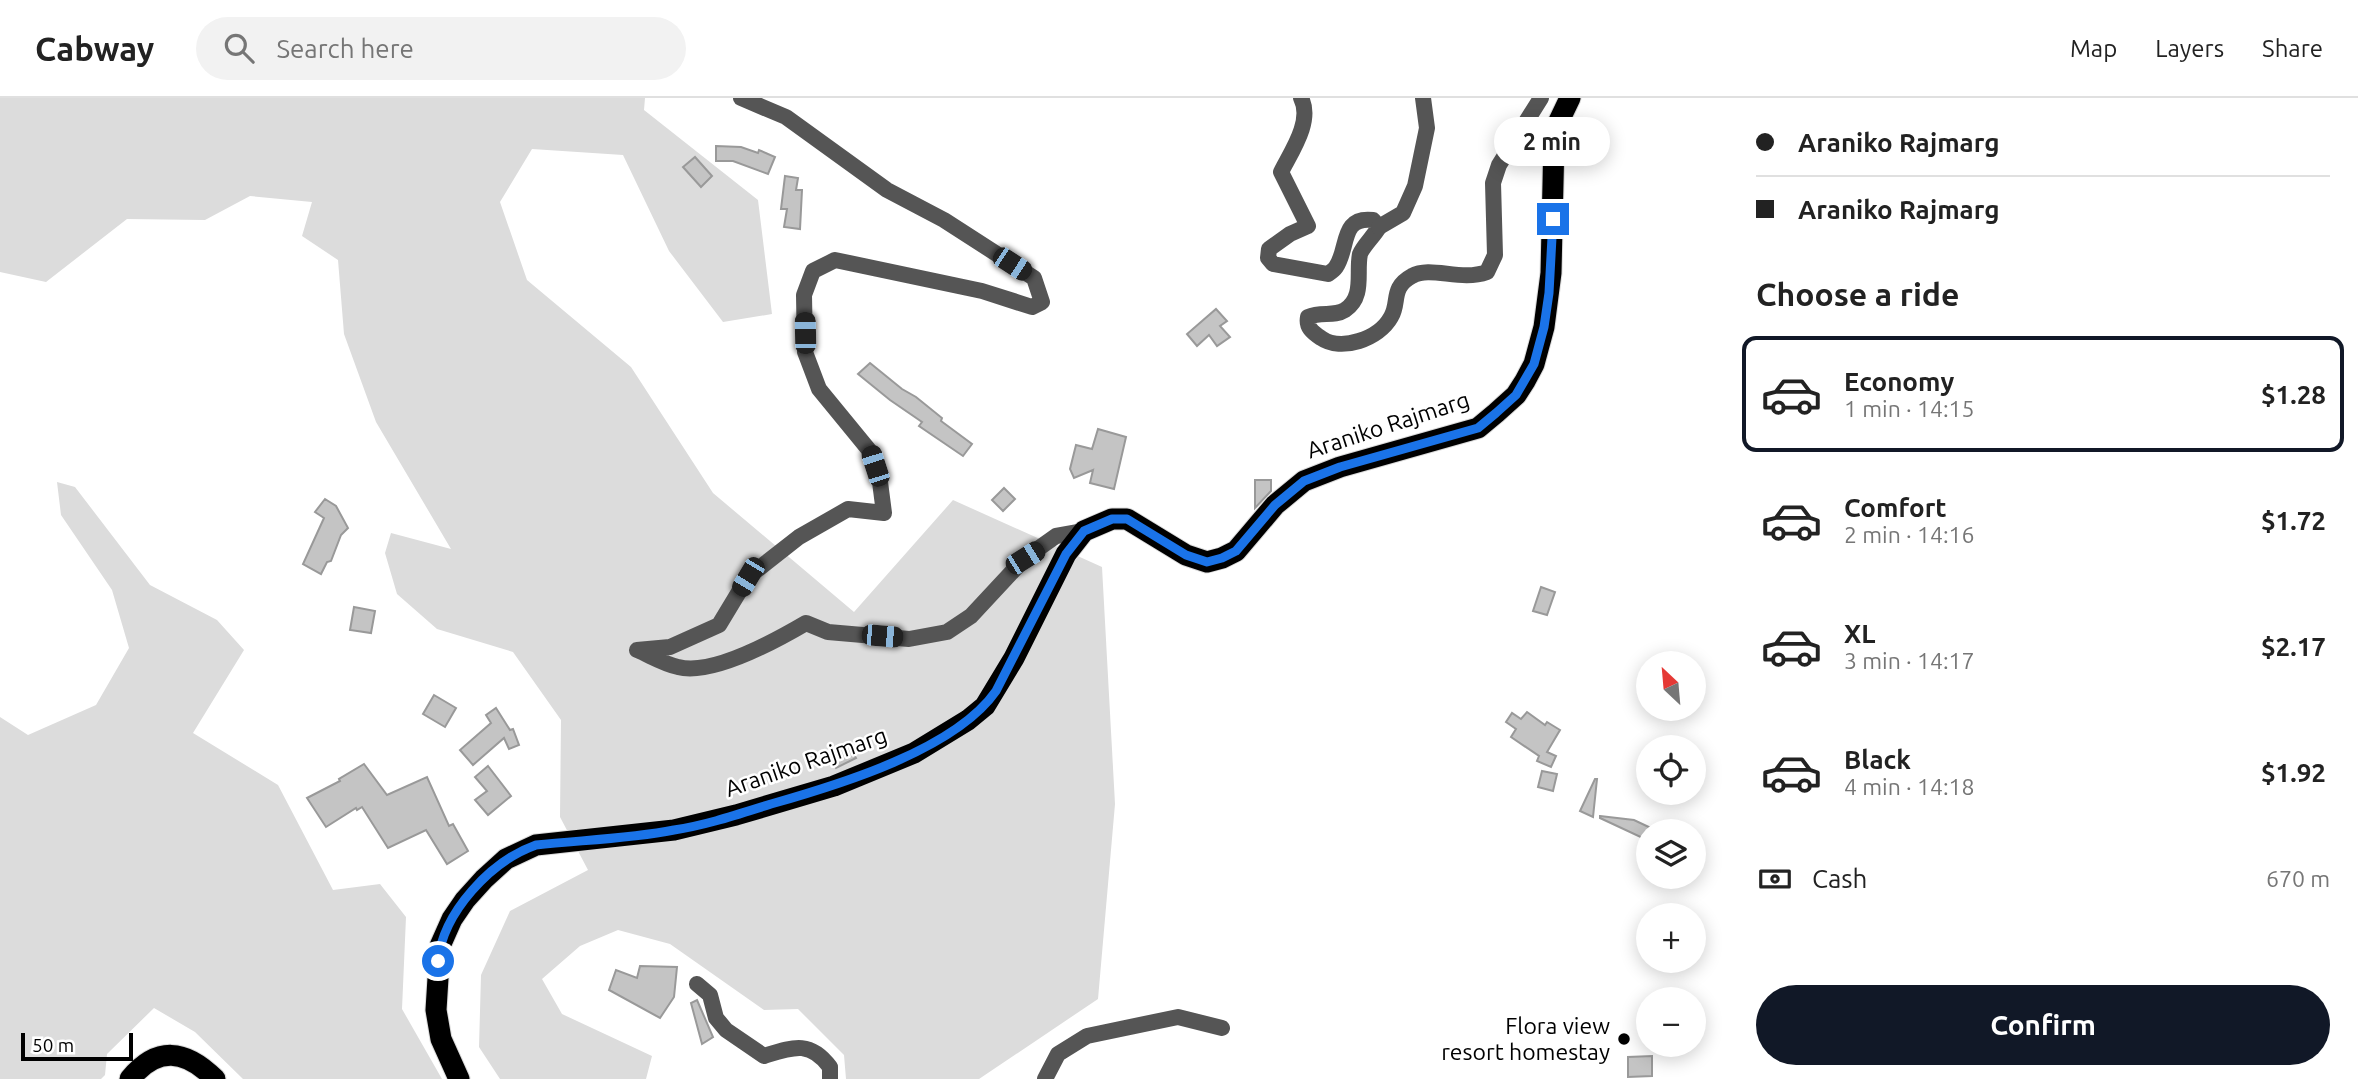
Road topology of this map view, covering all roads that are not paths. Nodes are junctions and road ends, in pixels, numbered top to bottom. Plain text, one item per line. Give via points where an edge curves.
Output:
1 (741, 98) edge
2 (1301, 98) edge
3 (1423, 98) edge
4 (1541, 98) edge
5 (1570, 98) edge
6 (1378, 227) junction
7 (1084, 531) junction
8 (697, 984) dead end
9 (1222, 1028) dead end
10 (130, 1079) edge
11 (215, 1079) edge
12 (459, 1079) edge
13 (830, 1079) edge
14 (1045, 1079) edge

1 - 7 street via 786,117 887,190 944,220 1034,278 1042,302 1032,307 982,291 835,260 813,271 804,295 805,352 819,389 869,450 884,513 848,509 799,537 748,577 719,625 670,647 638,650 680,668 701,667 726,662 806,623 828,632 909,639 947,632 971,616 1025,558 1056,536
2 - 6 street via 1305,106 1300,134 1281,173 1308,226 1269,249 1268,258 1273,264 1328,274 1337,266 1350,227 1362,219 1373,220
3 - 6 street via 1427,128 1415,186 1403,213
4 - 6 street via 1499,165 1493,183 1494,255 1486,272 1474,276 1424,271 1411,276 1396,292 1392,316 1376,334 1348,344 1328,343 1311,331 1308,317 1348,309 1358,294 1361,251
5 - 7 highway, Araniko Rajmarg via 1554,139 1551,273 1544,327 1525,381 1496,413 1478,428 1304,481 1275,505 1236,551 1222,558 1207,562 1186,555 1127,519 1112,519
7 - 12 highway, Araniko Rajmarg via 1066,554 985,706 914,753 834,786 736,815 674,830 536,845 506,859 466,900 440,946 436,1010 441,1039
8 - 13 street via 710,995 716,1018 748,1047 764,1056 807,1048 824,1059
9 - 14 street via 1178,1017 1087,1036 1058,1054
10 - 11 highway via 151,1059 168,1055 185,1058

